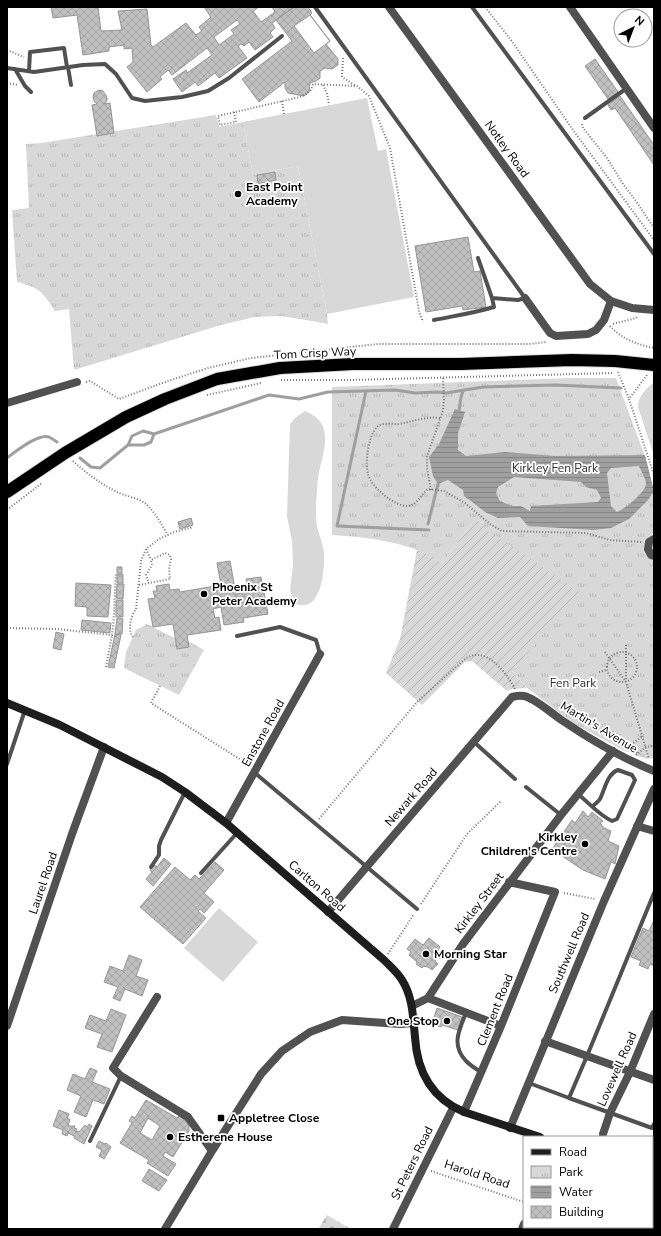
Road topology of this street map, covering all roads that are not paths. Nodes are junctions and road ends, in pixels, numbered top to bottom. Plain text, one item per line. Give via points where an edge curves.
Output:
1 (315, 7) edge
2 (389, 7) edge
3 (472, 7) edge
4 (570, 7) edge
5 (282, 36) dead end
6 (68, 67) junction
7 (7, 68) edge
8 (16, 69) junction
9 (29, 72) junction
10 (71, 85) dead end
11 (627, 88) junction
12 (31, 92) dead end
13 (585, 118) road end
14 (654, 128) edge
15 (654, 254) edge
16 (478, 258) dead end
17 (492, 298) junction
18 (525, 298) junction
19 (611, 301) junction
20 (654, 310) edge
21 (434, 320) dead end
22 (651, 370) edge
23 (76, 382) dead end
24 (7, 403) edge
25 (7, 492) edge
26 (651, 540) edge
27 (654, 556) edge
28 (237, 636) dead end
29 (320, 654) joint
30 (515, 696) joint
31 (7, 704) edge
32 (25, 710) junction
33 (474, 742) junction
34 (104, 747) junction
35 (613, 751) junction
36 (7, 764) edge
37 (653, 770) edge
38 (256, 771) junction
39 (516, 779) dead end
40 (526, 787) dead end
41 (654, 789) edge
42 (185, 792) junction
43 (578, 794) junction
44 (593, 806) junction
45 (561, 815) junction
46 (226, 823) junction
47 (637, 826) junction
48 (654, 831) edge
49 (237, 833) junction
50 (151, 867) dead end
51 (367, 867) junction
52 (201, 872) dead end
53 (509, 882) junction
54 (654, 893) edge
55 (417, 909) road end
56 (328, 912) junction
57 (157, 997) dead end
58 (428, 998) junction
59 (412, 1006) junction
60 (466, 1013) junction
61 (654, 1014) edge
62 (414, 1023) junction
63 (7, 1026) edge
64 (501, 1026) junction
65 (545, 1041) junction
66 (587, 1056) junction
67 (482, 1072) junction
68 (630, 1072) junction
69 (121, 1076) junction
70 (654, 1080) edge
71 (528, 1083) junction
72 (569, 1098) junction
73 (453, 1108) junction
74 (464, 1112) junction
75 (610, 1113) junction
76 (654, 1124) edge
77 (510, 1128) junction
78 (653, 1129) edge
79 (603, 1134) dead end
80 (537, 1136) edge
81 (90, 1141) dead end
82 (212, 1151) junction
83 (165, 1229) edge
84 (393, 1229) edge

1 - 18 lane
2 - 19 street, Notley Road via 590,284
3 - 15 lane
4 - 11 street
5 - 6 lane via 208,91 182,97 145,101 132,98 116,74 105,64
6 - 9 lane
6 - 9 lane via 64,48 30,52
6 - 10 lane
7 - 8 lane
8 - 9 lane
8 - 12 lane
11 - 13 lane
11 - 14 street
16 - 17 lane
17 - 18 lane
17 - 21 lane via 494,307
18 - 19 street via 550,333 556,336 588,334 596,330 607,323
19 - 20 street via 632,308
22 - 25 highway, Tom Crisp Way via 572,360 353,364 280,368 217,379 126,417 65,453
23 - 24 street
26 - 27 street via 648,549
28 - 29 lane via 280,627 316,640
29 - 38 street, Enstone Road
30 - 33 street, Newark Road
30 - 35 street, Martin's Avenue via 531,698
31 - 32 street, Carlton Road
32 - 34 street, Carlton Road
32 - 36 lane
33 - 39 lane
33 - 51 street, Newark Road
34 - 42 street, Carlton Road
34 - 63 street, Laurel Road
35 - 37 street, Martin's Avenue
35 - 43 street, Kirkley Street
38 - 46 street, Enstone Road
38 - 51 lane
40 - 45 lane
41 - 47 street, Southwell Road
42 - 46 street, Carlton Road
42 - 50 lane via 161,840 159,855
43 - 44 lane
43 - 45 street, Kirkley Street
44 - 44 lane via 599,800 613,772 618,770 632,775 635,780 617,819 612,821 604,818
45 - 53 street, Kirkley Street
46 - 49 street, Carlton Road
47 - 48 street
47 - 65 street, Southwell Road
49 - 52 lane
49 - 56 street, Carlton Road
51 - 55 lane
51 - 56 street, Newark Road
53 - 58 street, Kirkley Street via 463,944
53 - 64 street, Clement Road via 555,892
54 - 66 lane
56 - 59 street, Carlton Road via 384,960 402,980
57 - 69 street via 112,1068
58 - 59 street
58 - 60 street
59 - 62 street, Carlton Road
60 - 64 street
60 - 67 lane via 458,1036 458,1048 466,1061
61 - 68 street, Lovewell Road
62 - 73 street, Carlton Road via 421,1067 430,1086
62 - 82 street via 342,1020 310,1032 282,1051 261,1074
64 - 67 street, Clement Road
65 - 66 street
65 - 71 street, Southwell Road
66 - 68 street
66 - 72 lane
67 - 74 street, Clement Road
68 - 70 street
68 - 75 street, Lovewell Road
69 - 81 lane
69 - 82 street via 188,1117
71 - 72 lane
71 - 77 street, Southwell Road
72 - 75 lane
73 - 74 street, Carlton Road
73 - 84 street, St Peters Road
74 - 77 street, Carlton Road
75 - 78 lane
75 - 79 street, Lovewell Road
76 - 78 lane
77 - 80 street, Carlton Road
82 - 83 street

